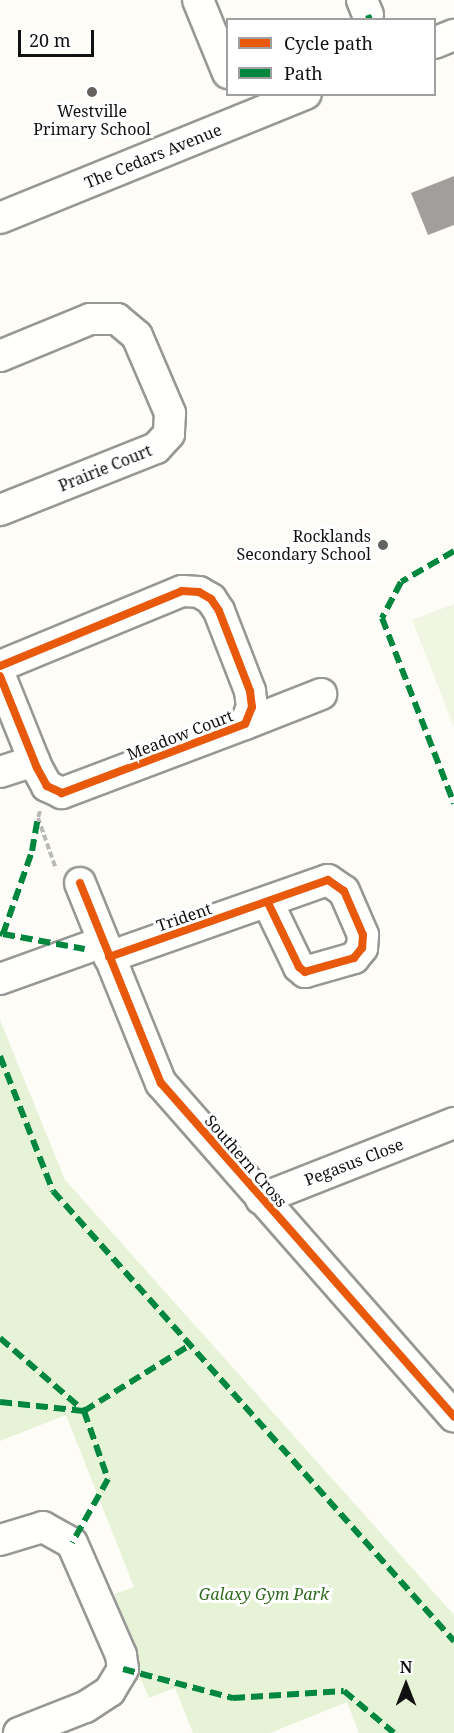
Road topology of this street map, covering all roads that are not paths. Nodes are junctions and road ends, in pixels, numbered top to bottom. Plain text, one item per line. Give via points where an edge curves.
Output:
1 (198, 0) edge
2 (454, 35) edge
3 (436, 43) edge
4 (226, 68) edge
5 (296, 96) edge
6 (241, 107) edge
7 (0, 218) edge
8 (0, 356) edge
9 (0, 510) edge
10 (0, 666) edge
11 (0, 676) edge
12 (321, 694) dead end
13 (245, 724) junction
14 (34, 761) junction
15 (0, 772) edge
16 (80, 884) dead end
17 (268, 903) dead end
18 (106, 950) junction
19 (0, 979) edge
20 (452, 1130) edge
21 (261, 1199) junction
22 (454, 1417) edge
23 (0, 1540) edge
24 (18, 1733) edge

1 - 4 street
2 - 3 street
5 - 6 street, The Cedars Avenue
6 - 7 street, The Cedars Avenue
8 - 9 street, Prairie Court via 90,319 117,320 137,336 170,413 169,434 156,448
10 - 13 street, Meadow Court via 182,591 199,592 211,599 219,611 250,691 252,707
11 - 14 street, Meadow Court
12 - 13 street, Meadow Court
13 - 14 street, Meadow Court via 69,792 48,786
14 - 15 street
16 - 18 street, Southern Cross
17 - 18 street, Trident
18 - 19 street, Trident
18 - 21 street, Southern Cross via 161,1083
20 - 21 street, Pegasus Close
21 - 22 street, Southern Cross
23 - 24 street via 28,1528 43,1527 72,1543 121,1654 123,1669 110,1691 85,1707

